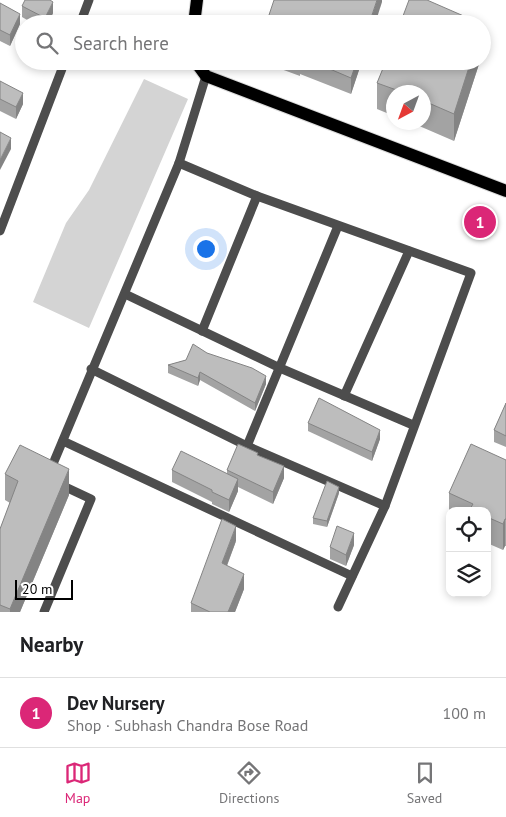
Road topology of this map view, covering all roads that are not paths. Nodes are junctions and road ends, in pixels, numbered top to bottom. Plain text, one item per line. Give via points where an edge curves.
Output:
1 (89, 0) edge
2 (197, 0) edge
3 (83, 15) edge
4 (195, 15) edge
5 (62, 70) edge
6 (202, 70) edge
7 (206, 76) junction
8 (179, 163) junction
9 (506, 191) edge
10 (256, 196) junction
11 (338, 226) junction
12 (0, 231) edge
13 (409, 251) junction
14 (125, 294) junction
15 (202, 331) junction
16 (280, 368) junction
17 (91, 369) junction
18 (344, 396) junction
19 (413, 425) junction
20 (63, 441) junction
21 (247, 446) junction
22 (385, 506) junction
23 (352, 576) junction
24 (338, 607) dead end
25 (44, 612) edge

1 - 3 street
2 - 4 main road
5 - 12 street
6 - 7 main road
7 - 8 street
7 - 9 main road
8 - 10 street
8 - 14 street
10 - 11 street
10 - 15 street
11 - 13 street
11 - 16 street
13 - 18 street
13 - 19 street via 471,273
14 - 15 street
14 - 17 street
15 - 16 street
16 - 18 street
16 - 21 street
17 - 20 street
17 - 21 street
18 - 19 street
19 - 22 street
20 - 23 street
20 - 25 street via 47,478 91,499
21 - 22 street
22 - 23 street
23 - 24 street

